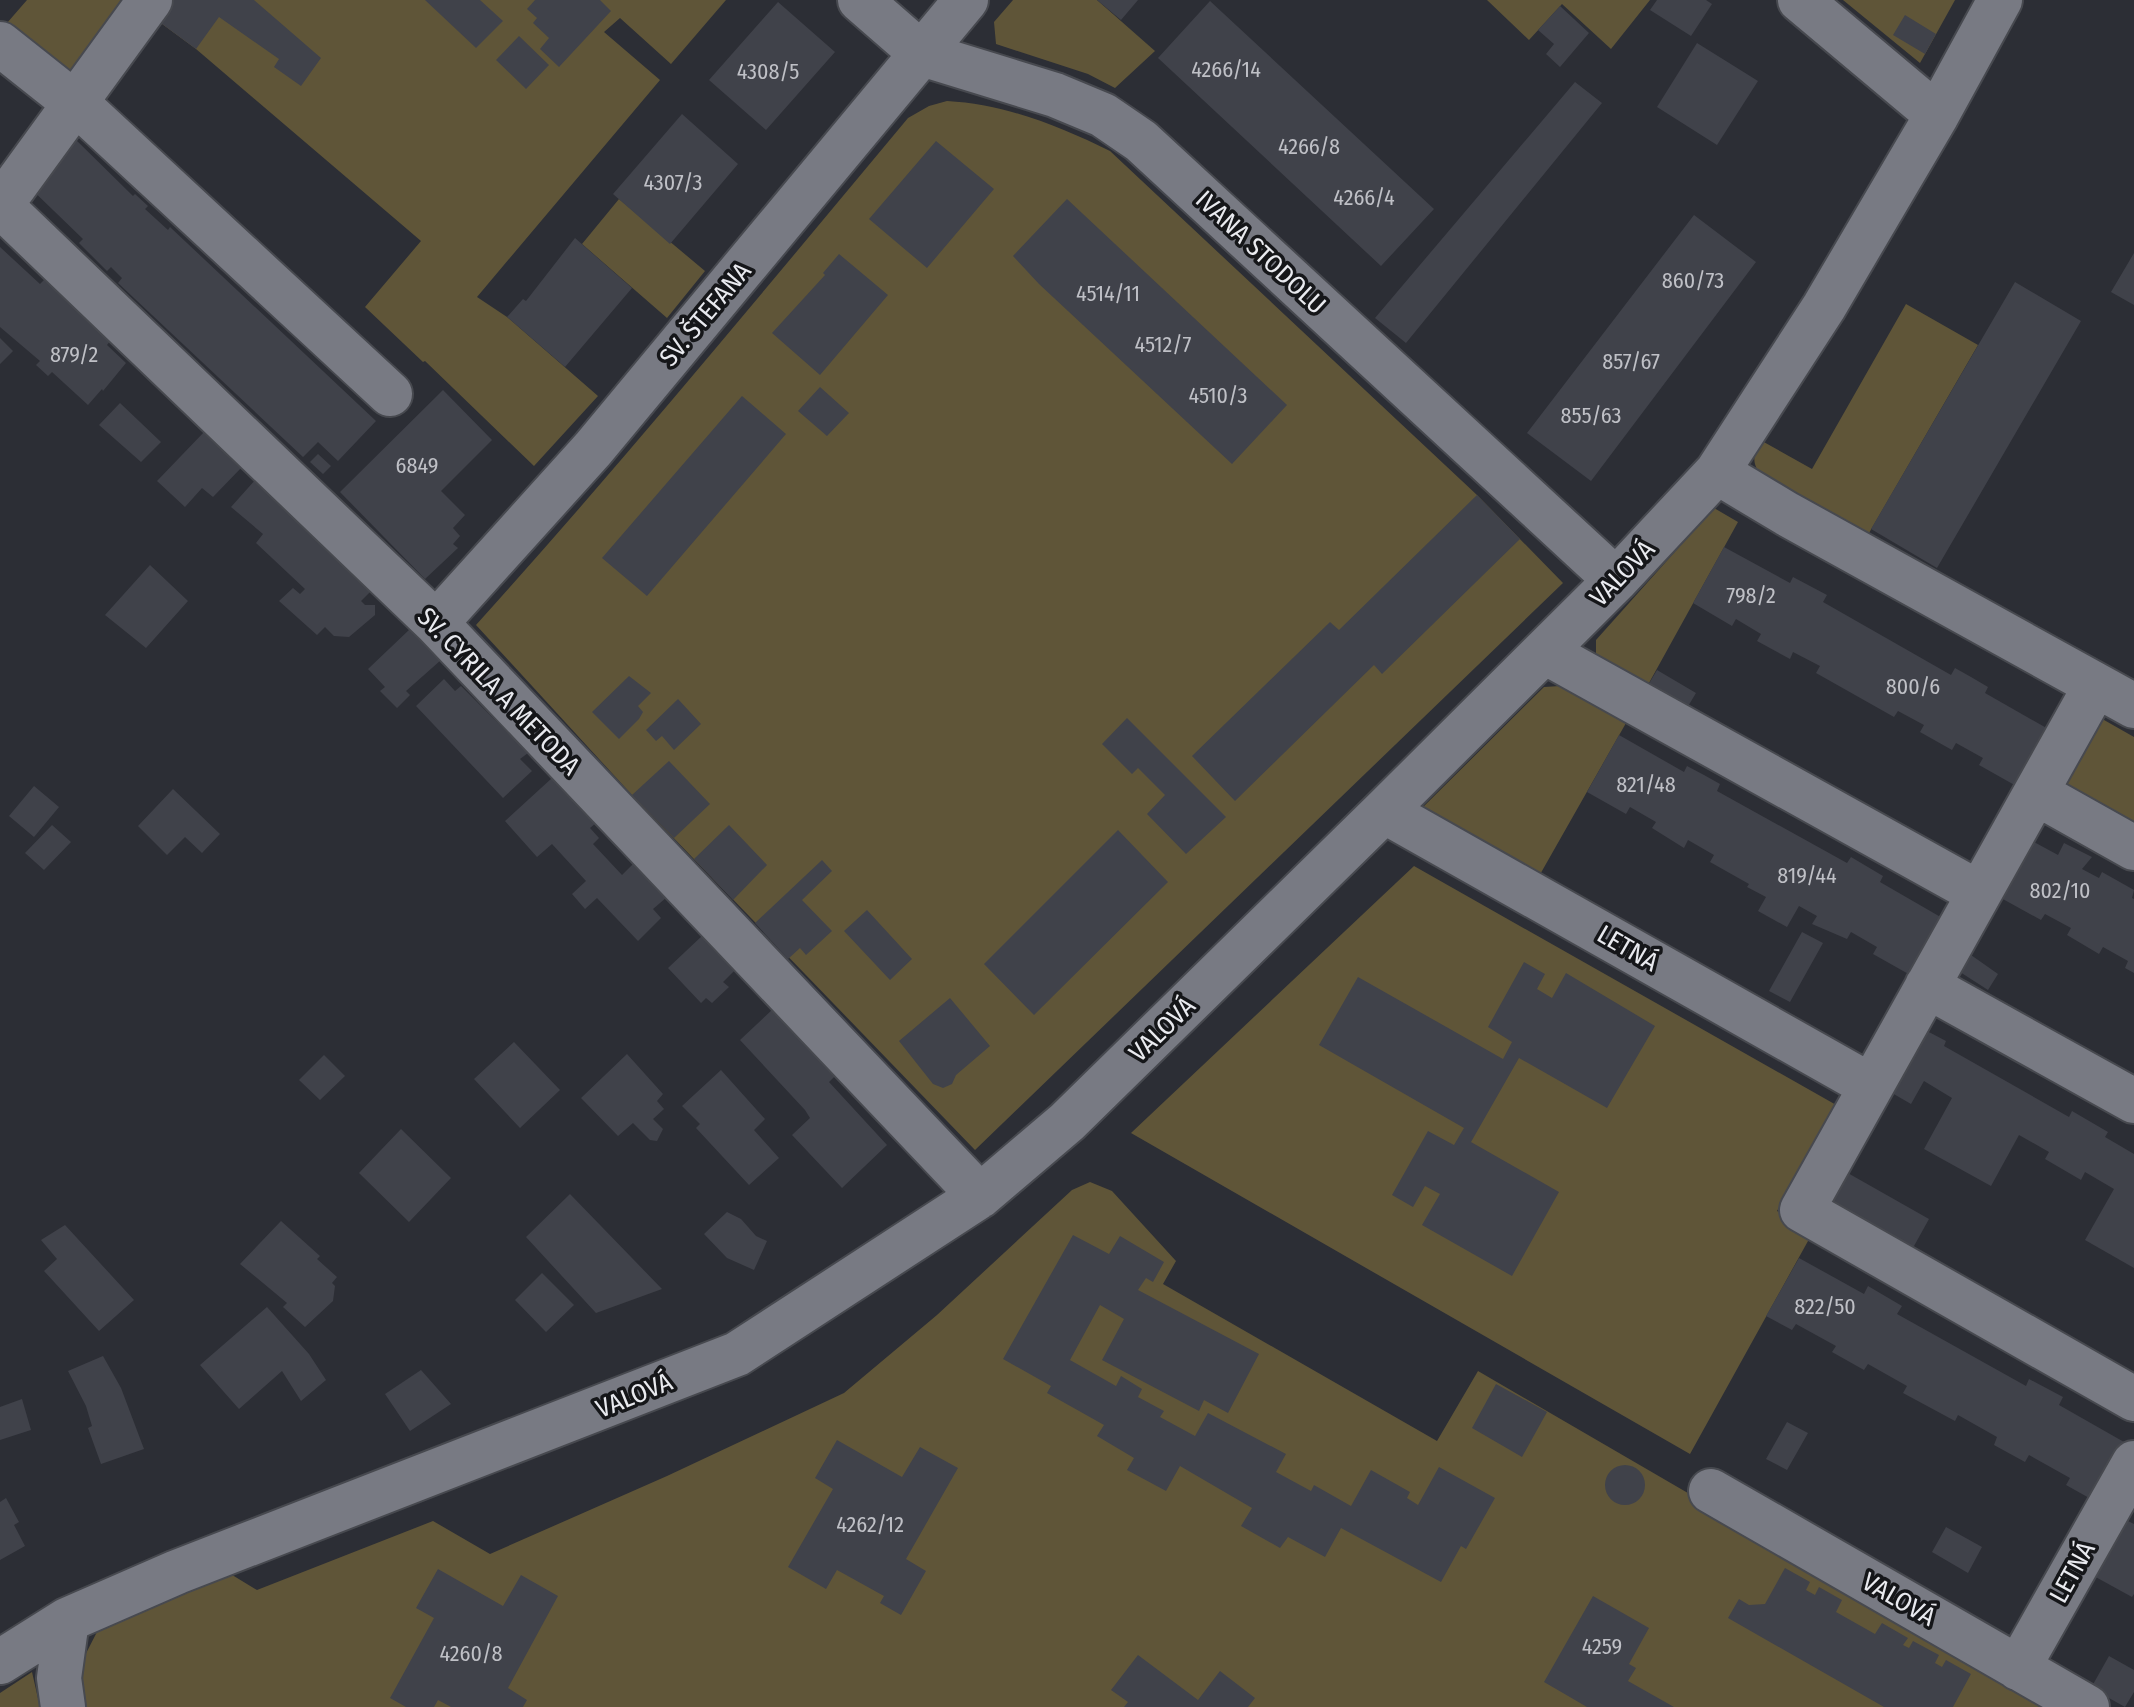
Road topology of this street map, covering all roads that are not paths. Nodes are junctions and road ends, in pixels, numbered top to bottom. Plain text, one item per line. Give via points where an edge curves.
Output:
1 (150, 0) edge
2 (860, 0) edge
3 (966, 0) edge
4 (1800, 0) edge
5 (2000, 0) edge
6 (0, 44) edge
7 (922, 54) junction
8 (75, 103) junction
9 (1937, 115) junction
10 (0, 205) edge
11 (390, 394) dead end
12 (1717, 472) junction
13 (1616, 580) junction
14 (436, 623) junction
15 (1545, 652) junction
16 (2096, 685) junction
17 (2134, 706) edge
18 (2036, 793) junction
19 (1384, 811) junction
20 (2134, 848) edge
21 (1979, 893) junction
22 (1927, 986) junction
23 (1871, 1086) junction
24 (2134, 1101) edge
25 (980, 1196) junction
26 (2134, 1399) edge
27 (2131, 1474) edge
28 (1711, 1491) dead end
29 (67, 1620) junction
30 (0, 1662) edge
31 (2018, 1668) junction
32 (63, 1707) edge
33 (2087, 1707) edge

1 - 8 street
2 - 7 street, IVANA STODOLU
3 - 7 street, SV. ŠTEFANA
4 - 9 street
5 - 9 street, VALOVÁ
6 - 8 street
7 - 13 street, IVANA STODOLU via 1055,95 1103,115 1141,141
7 - 14 street, SV. ŠTEFANA via 593,449
8 - 10 street
8 - 11 street
9 - 12 street, VALOVÁ via 1824,307
10 - 14 street, SV. CYRILA A METODA
12 - 13 street, VALOVÁ
12 - 16 street
13 - 15 street, VALOVÁ
14 - 25 street, SV. CYRILA A METODA
15 - 19 street, VALOVÁ
15 - 21 street
16 - 17 street
16 - 18 street
18 - 20 street
18 - 21 street
19 - 23 street, LETNÁ
19 - 25 street, VALOVÁ via 1067,1122
21 - 22 street
22 - 23 street
22 - 24 street
23 - 26 street via 1802,1210
25 - 29 street, VALOVÁ via 737,1354 177,1572
27 - 31 street, LETNÁ
28 - 31 street, VALOVÁ
29 - 30 street, VALOVÁ
29 - 32 street via 59,1678
31 - 33 street, VALOVÁ

